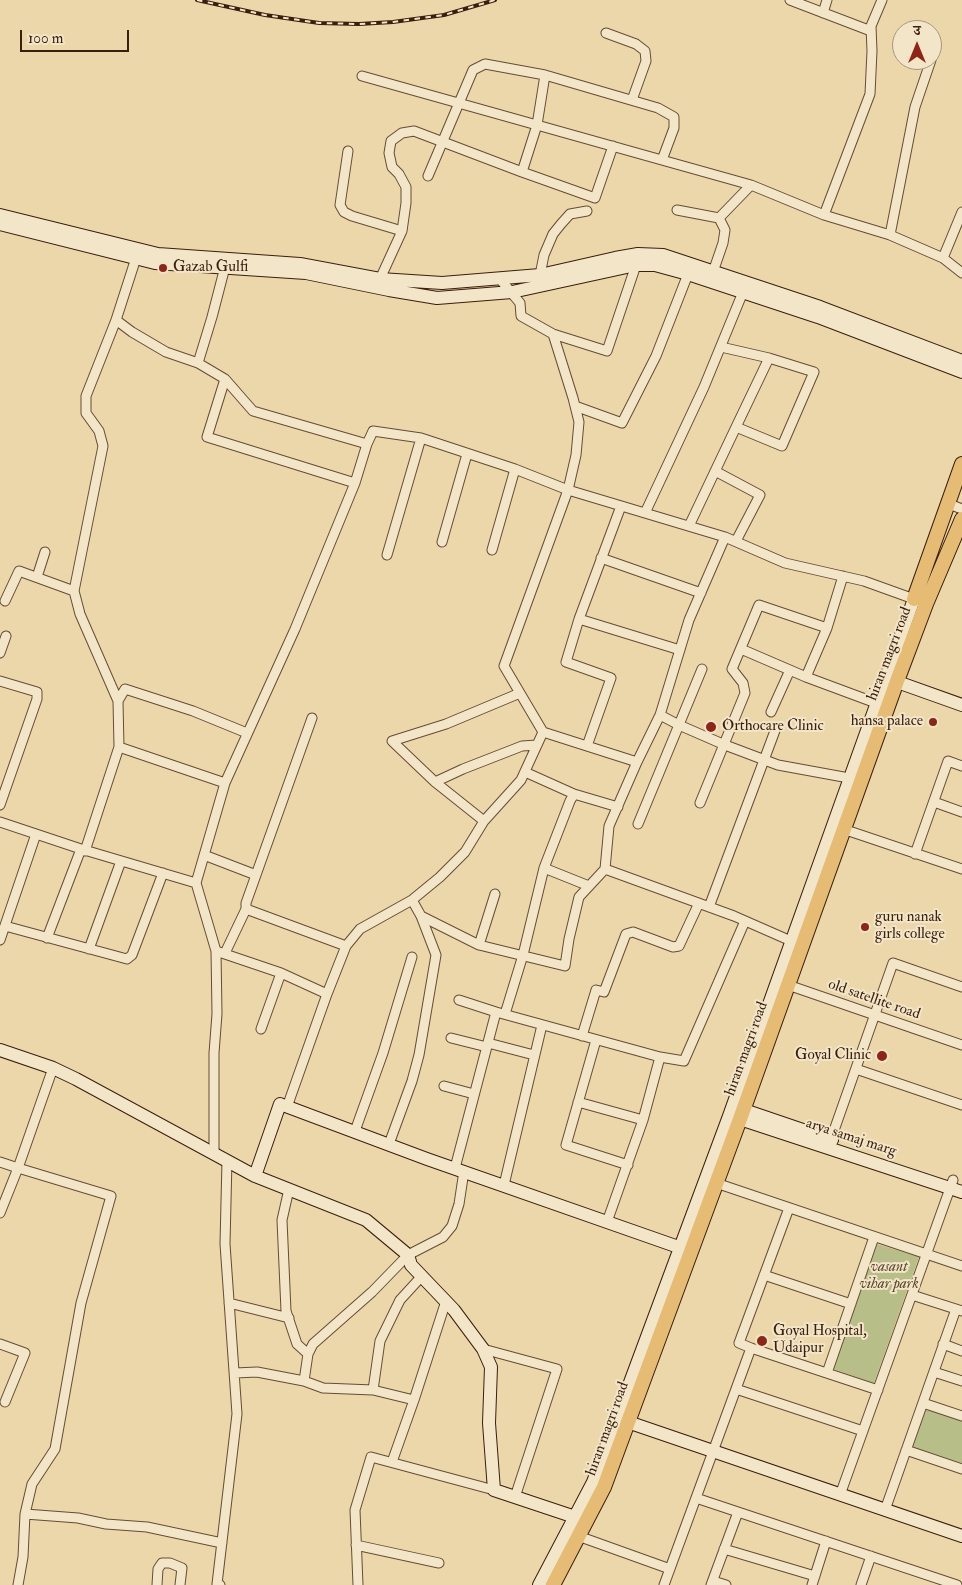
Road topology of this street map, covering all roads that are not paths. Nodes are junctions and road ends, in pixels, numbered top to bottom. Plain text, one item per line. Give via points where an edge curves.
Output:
1 (790, 0) edge
2 (827, 0) edge
3 (882, 0) edge
4 (823, 13) junction
5 (871, 31) junction
6 (606, 33) dead end
7 (928, 70) edge
8 (545, 75) junction
9 (362, 76) dead end
10 (632, 100) junction
11 (459, 103) junction
12 (537, 125) junction
13 (442, 142) junction
14 (613, 146) junction
15 (348, 151) dead end
16 (662, 160) junction
17 (522, 172) junction
18 (428, 176) dead end
19 (751, 185) junction
20 (595, 198) junction
21 (677, 210) dead end
22 (962, 212) edge
23 (0, 215) edge
24 (824, 215) junction
25 (719, 218) junction
26 (0, 224) edge
27 (402, 231) junction
28 (890, 234) junction
29 (136, 258) junction
30 (943, 258) junction
31 (636, 265) junction
32 (225, 268) junction
33 (713, 272) junction
34 (688, 274) junction
35 (962, 274) edge
36 (540, 275) junction
37 (380, 279) junction
38 (500, 279) junction
39 (512, 292) junction
40 (743, 292) junction
41 (116, 320) junction
42 (553, 334) junction
43 (721, 347) junction
44 (769, 358) junction
45 (962, 361) edge
46 (198, 363) junction
47 (962, 372) edge
48 (225, 379) junction
49 (575, 406) junction
50 (736, 427) junction
51 (421, 438) junction
52 (367, 444) junction
53 (467, 454) junction
54 (962, 464) edge
55 (515, 469) junction
56 (715, 471) junction
57 (355, 483) junction
58 (568, 490) junction
59 (949, 504) junction
60 (621, 506) junction
61 (962, 509) edge
62 (644, 513) junction
63 (962, 519) edge
64 (689, 526) junction
65 (725, 537) junction
66 (736, 541) junction
67 (442, 542) dead end
68 (492, 550) dead end
69 (46, 552) dead end
70 (388, 555) dead end
71 (601, 558) junction
72 (843, 576) junction
73 (37, 577) junction
74 (74, 590) junction
75 (701, 593) junction
76 (914, 599) junction
77 (5, 602) dead end
78 (579, 619) junction
79 (827, 628) junction
80 (6, 636) dead end
81 (741, 649) junction
82 (680, 650) junction
83 (0, 653) edge
84 (702, 669) dead end
85 (790, 670) junction
86 (806, 677) junction
87 (891, 680) junction
88 (0, 681) edge
89 (520, 693) junction
90 (118, 701) junction
91 (876, 703) junction
92 (962, 705) edge
93 (771, 712) dead end
94 (660, 715) junction
95 (312, 718) dead end
96 (679, 725) junction
97 (776, 728) dead end
98 (542, 732) junction
99 (247, 733) junction
100 (537, 745) junction
101 (725, 745) junction
102 (586, 746) junction
103 (119, 747) junction
104 (764, 759) junction
105 (637, 762) junction
106 (962, 766) edge
107 (525, 772) junction
108 (849, 778) junction
109 (435, 782) junction
110 (225, 783) junction
111 (574, 794) junction
112 (934, 802) junction
113 (700, 804) dead end
114 (0, 805) edge
115 (618, 807) junction
116 (962, 812) edge
117 (484, 821) junction
118 (0, 822) edge
119 (638, 824) dead end
120 (844, 829) junction
121 (36, 834) junction
122 (83, 850) junction
123 (915, 854) junction
124 (204, 855) junction
125 (122, 861) junction
126 (544, 868) junction
127 (605, 869) junction
128 (962, 869) edge
129 (163, 873) junction
130 (256, 875) junction
131 (196, 883) junction
132 (589, 886) junction
133 (495, 894) dead end
134 (412, 900) junction
135 (704, 905) junction
136 (246, 909) junction
137 (421, 916) junction
138 (745, 921) junction
139 (5, 926) junction
140 (47, 938) junction
141 (0, 940) edge
142 (791, 941) junction
143 (479, 945) junction
144 (346, 946) junction
145 (89, 949) junction
146 (221, 952) junction
147 (522, 955) junction
148 (412, 957) dead end
149 (281, 973) junction
150 (782, 983) junction
151 (962, 987) edge
152 (328, 994) junction
153 (459, 1000) dead end
154 (496, 1012) junction
155 (505, 1014) junction
156 (875, 1015) junction
157 (542, 1025) junction
158 (261, 1028) dead end
159 (582, 1036) junction
160 (451, 1038) dead end
161 (596, 1040) junction
162 (487, 1045) junction
163 (962, 1045) edge
164 (0, 1050) edge
165 (534, 1055) junction
166 (660, 1057) junction
167 (53, 1068) junction
168 (856, 1070) junction
169 (444, 1086) dead end
170 (474, 1094) junction
171 (578, 1102) junction
172 (962, 1106) edge
173 (287, 1107) junction
174 (736, 1113) junction
175 (643, 1120) junction
176 (355, 1131) junction
177 (831, 1139) junction
178 (389, 1144) junction
179 (214, 1153) junction
180 (227, 1160) junction
181 (0, 1162) edge
182 (628, 1166) junction
183 (18, 1168) junction
184 (459, 1170) junction
185 (255, 1176) junction
186 (711, 1181) junction
187 (504, 1185) junction
188 (957, 1186) edge
189 (289, 1189) junction
190 (789, 1208) junction
191 (0, 1211) edge
192 (607, 1222) junction
193 (874, 1237) junction
194 (686, 1249) junction
195 (926, 1254) junction
196 (408, 1256) junction
197 (962, 1266) edge
198 (764, 1275) junction
199 (422, 1276) junction
200 (912, 1295) junction
201 (446, 1301) junction
202 (229, 1303) junction
203 (851, 1304) junction
204 (959, 1310) edge
205 (288, 1318) junction
206 (0, 1344) edge
207 (943, 1344) junction
208 (751, 1348) junction
209 (483, 1350) junction
210 (962, 1351) edge
211 (308, 1354) junction
212 (934, 1372) junction
213 (235, 1373) junction
214 (828, 1373) junction
215 (304, 1381) junction
216 (962, 1381) edge
217 (736, 1389) junction
218 (373, 1390) junction
219 (878, 1390) junction
220 (414, 1400) junction
221 (5, 1402) dead end
222 (923, 1403) junction
223 (962, 1416) edge
224 (622, 1420) junction
225 (863, 1432) junction
226 (906, 1450) junction
227 (712, 1451) junction
228 (392, 1462) junction
229 (962, 1468) edge
230 (494, 1490) junction
231 (840, 1495) junction
232 (515, 1496) junction
233 (696, 1498) junction
234 (885, 1510) junction
235 (738, 1512) junction
236 (25, 1514) junction
237 (575, 1517) junction
238 (578, 1536) junction
239 (962, 1536) edge
240 (826, 1541) junction
241 (222, 1543) junction
242 (356, 1545) junction
243 (724, 1549) junction
244 (871, 1556) junction
245 (439, 1563) dead end
246 (670, 1569) junction
247 (813, 1580) edge
248 (712, 1583) edge
249 (18, 1585) edge
250 (157, 1585) edge
251 (180, 1585) edge
252 (218, 1585) edge
253 (358, 1585) edge
254 (539, 1585) edge
255 (553, 1585) edge
256 (664, 1585) edge
257 (726, 1585) edge
258 (861, 1585) edge
259 (957, 1585) edge

1 - 4 street
2 - 4 street
3 - 5 street
4 - 5 street
5 - 24 street via 870,94
6 - 10 street via 636,44 645,51 646,61
7 - 28 street via 915,107
8 - 10 street
8 - 11 street via 485,64 473,70
8 - 12 street
9 - 11 street
10 - 16 street via 674,117 674,128
11 - 12 street
11 - 13 street
12 - 14 street
12 - 17 street
13 - 17 street
13 - 18 street
13 - 27 street via 414,131 402,133 391,140 392,167 406,187
14 - 16 street
14 - 20 street
15 - 27 street via 340,205 344,212
16 - 19 street
17 - 20 street
19 - 24 street
19 - 25 street
20 - 36 street via 589,209 570,214 553,234 544,254
21 - 25 street
22 - 30 street
23 - 37 street via 158,254 300,264
24 - 28 street
25 - 33 street via 725,230 724,243
26 - 29 street
27 - 37 street
28 - 30 street
29 - 32 street via 155,263
29 - 41 street
30 - 35 street
31 - 34 street via 655,265
31 - 39 street
31 - 42 street via 607,351
32 - 39 street via 306,274 438,298
32 - 46 street
33 - 36 street via 663,255 638,254
33 - 45 street via 820,306
34 - 40 street
34 - 49 street via 656,356 622,423
36 - 38 street
37 - 38 street via 442,283
38 - 39 street
39 - 42 street via 520,303 521,316
40 - 43 street
40 - 47 street
41 - 46 street via 166,352
41 - 74 street via 86,396 86,413 99,431 103,446
42 - 49 street
43 - 44 street
43 - 62 street
44 - 50 street
44 - 50 street via 814,372 782,446
46 - 48 street
48 - 52 street via 252,411
48 - 57 street via 207,437
49 - 58 street via 578,438
50 - 56 street
51 - 52 street via 374,430
51 - 53 street
51 - 70 street
52 - 57 street
53 - 55 street
53 - 67 street
54 - 59 main road
55 - 58 street
55 - 68 street
56 - 64 street
56 - 66 street via 760,495
57 - 99 street via 295,629
58 - 60 street
58 - 89 street via 504,666
59 - 61 street
59 - 76 main road
60 - 62 street
60 - 71 street
62 - 64 street
63 - 87 main road, hiran magri road
64 - 65 street
65 - 66 street
65 - 75 street
66 - 72 street via 785,563
69 - 73 street
71 - 75 street
71 - 78 street
72 - 76 street
72 - 79 street
73 - 74 street
73 - 77 street via 19,571
74 - 90 street via 80,614
75 - 82 street
76 - 87 street
78 - 82 street
78 - 102 street via 566,662 611,678
79 - 81 street via 759,605
79 - 86 street
80 - 83 street
81 - 85 street
81 - 101 street via 732,669 743,683 745,693
82 - 94 street
84 - 96 street
85 - 86 street
85 - 93 street
86 - 91 street
87 - 91 street
87 - 92 street
87 - 120 main road, hiran magri road
88 - 114 street via 37,692
89 - 98 street
89 - 109 street via 446,724 392,741
90 - 99 street via 125,689
90 - 103 street
91 - 108 street
94 - 96 street
94 - 105 street
95 - 130 street
96 - 101 street
96 - 119 street
97 - 104 street
98 - 100 street
98 - 102 street
99 - 110 street
100 - 107 street
100 - 109 street via 522,746
101 - 104 street
101 - 113 street
102 - 105 street
103 - 110 street
103 - 122 street
104 - 108 street via 778,765
104 - 135 street
105 - 115 street
106 - 112 street via 948,761
107 - 111 street
107 - 117 street
108 - 142 street
109 - 117 street
110 - 124 street
111 - 115 street
111 - 126 street
112 - 116 street
112 - 123 street
115 - 127 street via 609,826
117 - 134 street via 465,852
118 - 121 street
120 - 123 street
120 - 150 main road, hiran magri road
121 - 122 street
121 - 139 street
122 - 125 street
122 - 140 street
123 - 128 street
124 - 130 street
124 - 131 street
125 - 129 street
125 - 145 street
126 - 132 street
126 - 147 street
127 - 132 street
127 - 135 street
129 - 131 street
129 - 145 street via 132,955 122,959
130 - 136 street
131 - 146 street
132 - 147 street via 579,897 565,966
133 - 143 street
134 - 137 street
134 - 144 street via 360,929
135 - 138 street
135 - 159 street via 679,946 633,932 626,934 604,992 596,990
136 - 144 street
136 - 146 street
137 - 143 street
137 - 178 street via 436,955 419,1056
138 - 142 street
138 - 166 street via 684,1061
139 - 140 street
139 - 141 street
140 - 145 street
142 - 150 street
143 - 147 street
144 - 152 street
146 - 149 street
146 - 179 street via 214,1053
147 - 155 street
148 - 176 street
149 - 152 street
149 - 158 street
150 - 156 street, old satellite road
150 - 174 main road, hiran magri road
151 - 156 street via 894,963
152 - 173 street
153 - 154 street
154 - 155 street
154 - 162 street
155 - 157 street
156 - 163 street, old satellite road
156 - 168 street
157 - 159 street
157 - 165 street
159 - 161 street
160 - 162 street
161 - 166 street
161 - 171 street
162 - 165 street
162 - 170 street
164 - 167 street
165 - 187 street
166 - 175 street
167 - 179 street
167 - 183 street
168 - 172 street
168 - 177 street
169 - 170 street
170 - 184 street
171 - 175 street
171 - 182 street via 566,1146
173 - 176 street
173 - 185 street via 280,1104
174 - 177 street
174 - 186 main road, hiran magri road
174 - 188 street, arya samaj marg
175 - 182 street
176 - 178 street
177 - 188 street
178 - 184 street
179 - 180 street
180 - 185 street
180 - 202 street via 225,1244
181 - 183 street
182 - 192 street
183 - 191 street
183 - 236 street via 111,1196 82,1303 55,1449 32,1484
184 - 187 street
184 - 196 street via 459,1204 452,1226 443,1237
185 - 189 street
186 - 190 street
186 - 194 main road, hiran magri road
187 - 192 street
188 - 195 street
189 - 196 street via 366,1220
189 - 205 street via 282,1220
190 - 193 street
190 - 198 street
192 - 194 street
193 - 195 street
193 - 203 street
194 - 224 main road, hiran magri road
195 - 197 street
195 - 200 street
196 - 199 street via 411,1265
196 - 211 street via 313,1344
198 - 203 street
198 - 208 street via 739,1343
199 - 201 street
199 - 218 street via 400,1300 380,1342
200 - 204 street
200 - 219 street
201 - 209 street
201 - 220 street
202 - 205 street
202 - 213 street
203 - 214 street
204 - 207 street
205 - 211 street via 297,1344
206 - 221 street via 25,1353
207 - 210 street
207 - 212 street
208 - 214 street
208 - 217 street
209 - 230 street via 491,1367 489,1423
209 - 232 street via 557,1369
211 - 215 street
212 - 216 street
212 - 222 street
213 - 215 street via 256,1372
213 - 241 street via 237,1414
214 - 219 street
215 - 218 street via 323,1388
217 - 225 street
217 - 227 street
218 - 220 street
219 - 225 street
220 - 228 street
222 - 223 street
222 - 226 street
224 - 227 street
224 - 237 street
224 - 238 main road, hiran magri road via 604,1487
225 - 231 street
226 - 229 street
226 - 234 street
227 - 231 street
227 - 233 street
228 - 230 street
228 - 242 street via 371,1457 356,1510
230 - 232 street
231 - 234 street
232 - 237 street
233 - 235 street
233 - 246 street
234 - 239 street
235 - 240 street
235 - 243 street
236 - 241 street via 147,1526
236 - 249 street
237 - 254 street
238 - 246 street
238 - 255 main road, hiran magri road
240 - 244 street
240 - 247 street
241 - 252 street
242 - 245 street
242 - 253 street
243 - 247 street
243 - 248 street
244 - 258 street
244 - 259 street
246 - 256 street
248 - 257 street
250 - 251 street via 162,1563 182,1568

